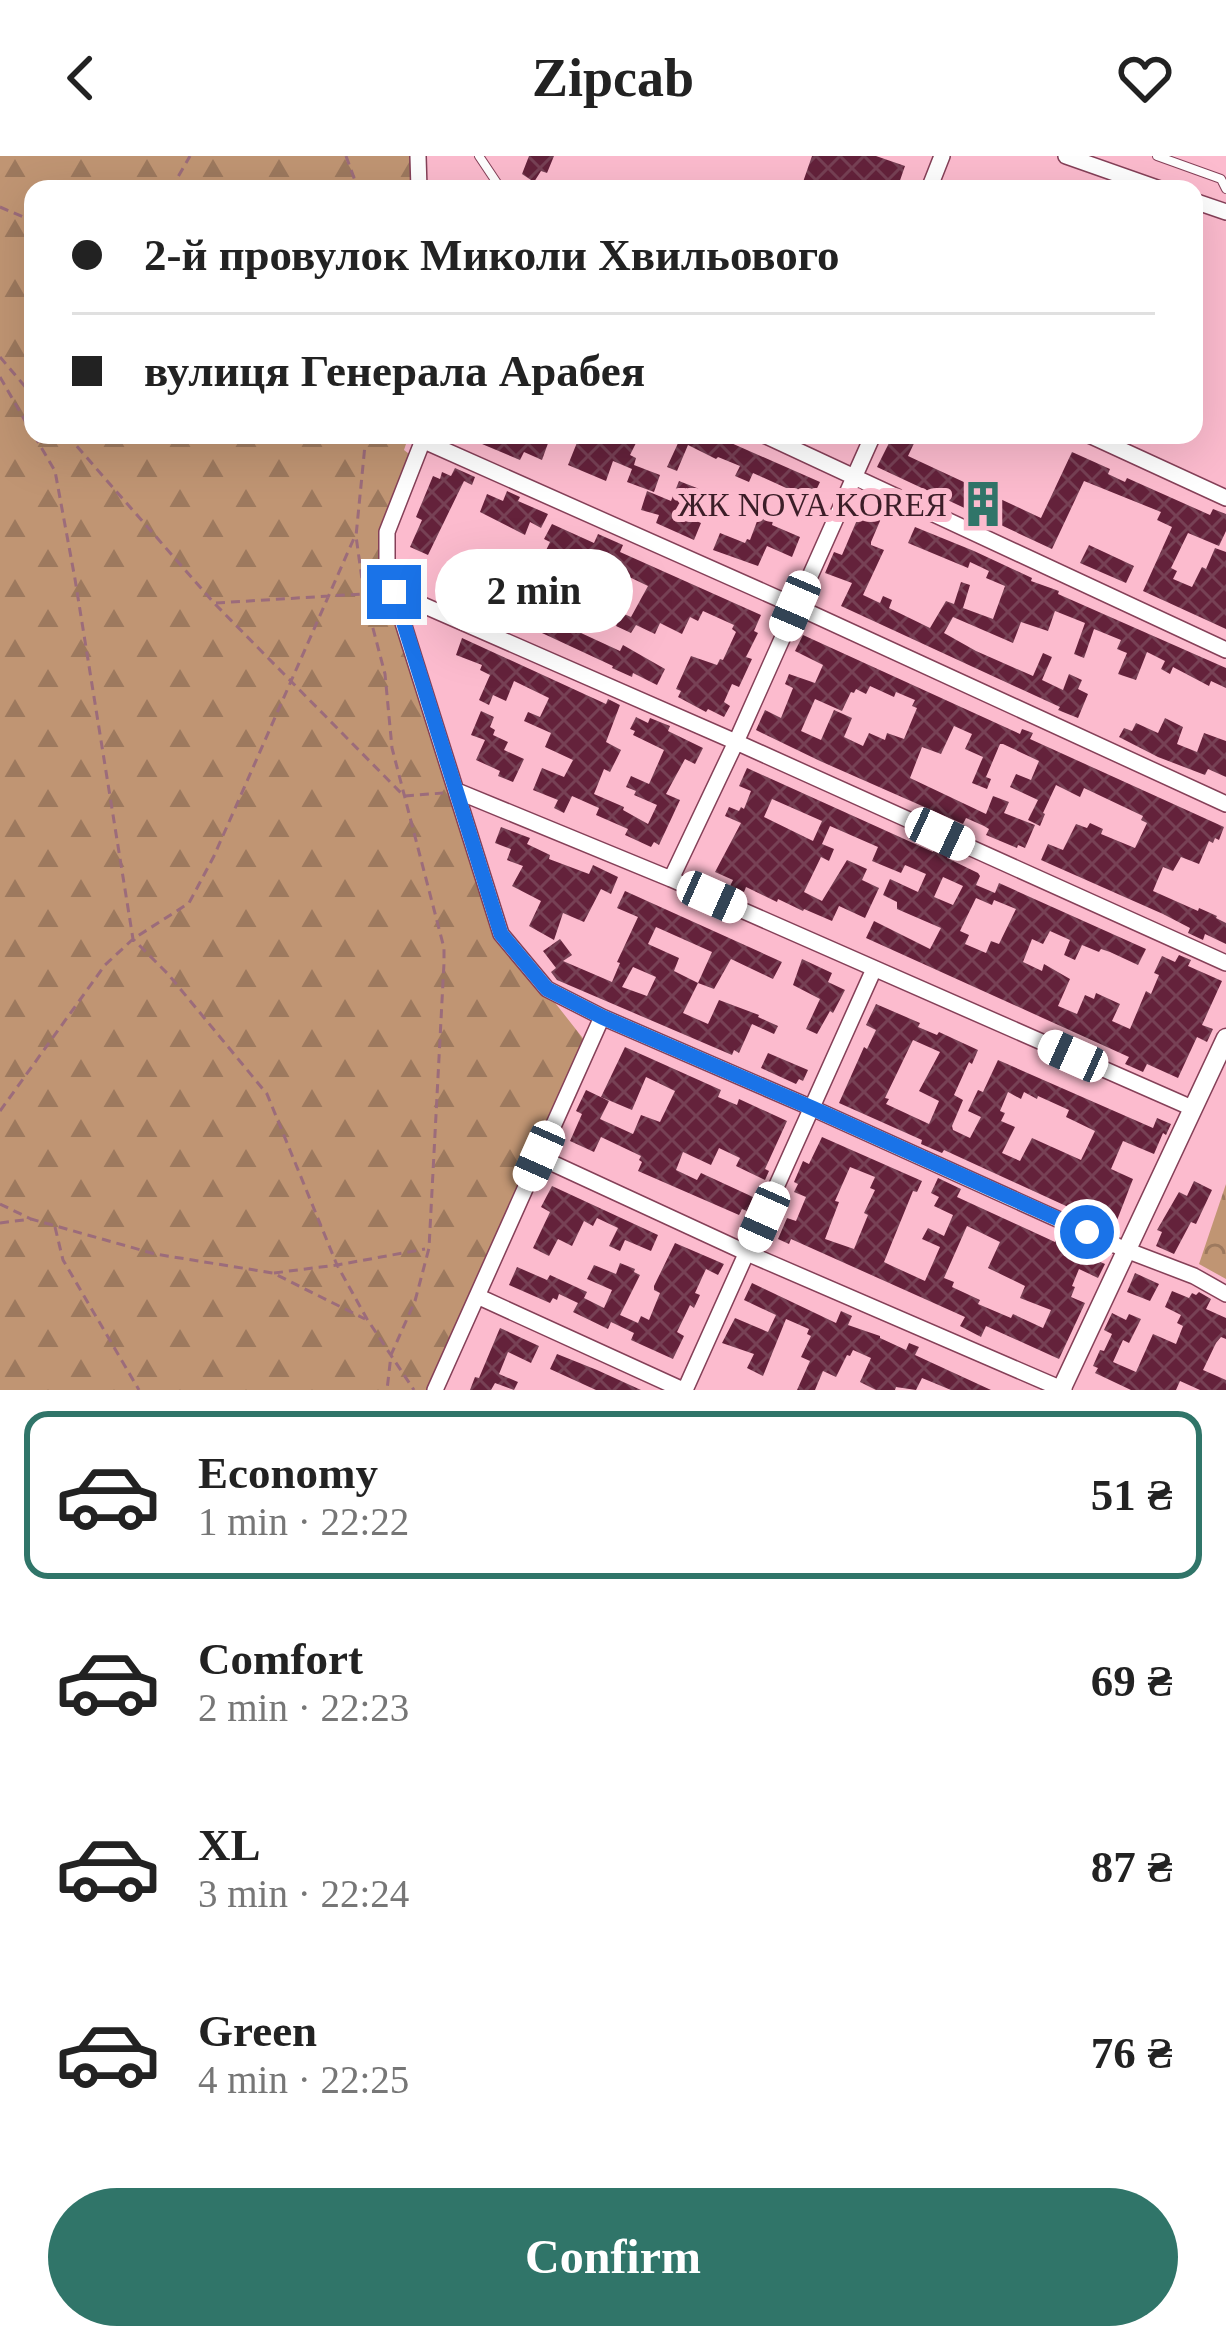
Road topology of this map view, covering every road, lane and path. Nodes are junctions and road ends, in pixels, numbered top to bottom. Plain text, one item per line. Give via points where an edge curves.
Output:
1 (1066, 156) edge
2 (1157, 156) edge
3 (1134, 180) edge
4 (1226, 189) edge
5 (0, 357) edge
6 (0, 377) edge
7 (24, 385) edge
8 (24, 419) edge
9 (38, 444) edge
10 (75, 444) edge
11 (365, 444) edge
12 (423, 444) edge
13 (438, 444) edge
14 (783, 444) edge
15 (869, 444) edge
16 (1109, 444) edge
17 (854, 477) junction
18 (1226, 498) edge
19 (356, 536) junction
20 (394, 592) junction
21 (364, 594) junction
22 (329, 596) junction
23 (214, 603) junction
24 (795, 606) junction
25 (1226, 650) edge
26 (291, 682) junction
27 (736, 742) junction
28 (457, 791) junction
29 (404, 796) junction
30 (1226, 804) edge
31 (671, 879) junction
32 (133, 939) junction
33 (1226, 963) edge
34 (874, 969) junction
35 (602, 1017) junction
36 (1226, 1037) edge
37 (812, 1108) junction
38 (1192, 1108) junction
39 (0, 1111) edge
40 (539, 1156) junction
41 (0, 1204) edge
42 (31, 1219) junction
43 (0, 1222) edge
44 (55, 1226) junction
45 (429, 1248) junction
46 (1126, 1250) junction
47 (747, 1253) junction
48 (337, 1265) junction
49 (273, 1274) junction
50 (1226, 1294) edge
51 (477, 1295) junction
52 (367, 1319) junction
53 (392, 1355) junction
54 (139, 1390) edge
55 (387, 1390) edge
56 (414, 1390) edge
57 (435, 1390) edge
58 (684, 1390) edge
59 (1062, 1390) edge

1 - 3 street
2 - 4 lane via 1221,179
5 - 7 path
6 - 8 path
9 - 32 path via 55,471
10 - 23 path
11 - 19 path
12 - 20 street via 387,532
13 - 24 street
14 - 17 street
15 - 17 street
16 - 18 street
17 - 24 street
17 - 25 street
19 - 21 path
19 - 22 path
20 - 27 street
20 - 28 street
21 - 22 path
21 - 29 path
22 - 23 path
22 - 26 path
23 - 26 path
24 - 27 street
24 - 30 street
26 - 29 path
26 - 32 path via 189,903
27 - 31 street
27 - 33 street
28 - 29 path
28 - 31 street
28 - 35 street via 501,934 547,989
29 - 45 path via 444,948
31 - 34 street
32 - 39 path via 105,965
32 - 48 path via 267,1094
34 - 37 street
34 - 38 street
35 - 37 street
35 - 40 street
36 - 38 street
37 - 46 street
37 - 47 street
38 - 46 street
40 - 47 street
40 - 51 street
41 - 42 path
42 - 43 path
42 - 44 path
44 - 49 path via 154,1254
44 - 54 path via 63,1259
45 - 48 path
45 - 53 path
46 - 50 street
46 - 59 street
47 - 58 street
47 - 59 street
48 - 49 path
48 - 52 path
49 - 52 path
51 - 57 street
51 - 58 street
52 - 53 path
53 - 55 path
53 - 56 path

